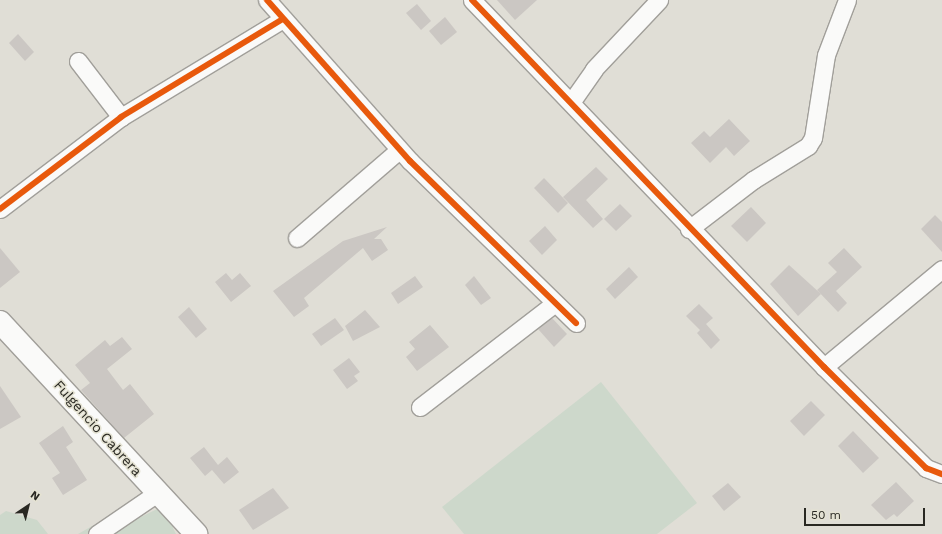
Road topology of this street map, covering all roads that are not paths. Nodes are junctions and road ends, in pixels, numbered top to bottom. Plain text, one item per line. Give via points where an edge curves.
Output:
1 (267, 0) edge
2 (472, 0) edge
3 (659, 0) edge
4 (847, 0) edge
5 (283, 19) junction
6 (78, 61) dead end
7 (572, 101) junction
8 (121, 117) junction
9 (399, 150) junction
10 (0, 208) edge
11 (689, 229) junction
12 (297, 238) dead end
13 (942, 269) edge
14 (555, 304) junction
15 (0, 322) edge
16 (576, 324) dead end
17 (824, 367) junction
18 (420, 407) dead end
19 (942, 474) edge
20 (157, 493) junction
21 (98, 534) edge
22 (196, 534) edge

1 - 5 street
2 - 7 street
3 - 7 street via 594,69
4 - 11 street via 824,62 813,138 808,146 753,180
5 - 8 street
5 - 9 street
6 - 8 street
7 - 11 street
8 - 10 street
9 - 12 street
9 - 14 street
11 - 17 street
13 - 17 street
14 - 16 street
14 - 18 street
15 - 20 main road, Fulgencio Cabrera
17 - 19 street via 926,468
20 - 21 street
20 - 22 main road, Fulgencio Cabrera

